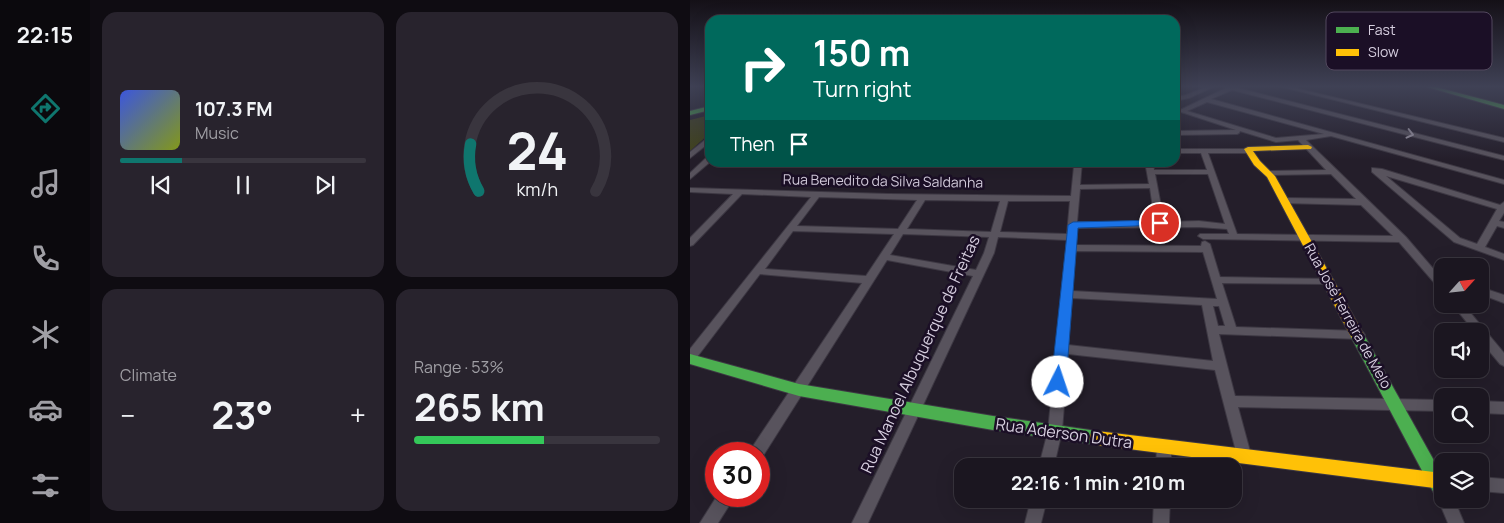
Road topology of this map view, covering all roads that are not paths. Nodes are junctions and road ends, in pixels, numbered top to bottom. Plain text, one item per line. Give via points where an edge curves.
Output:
1 (1251, 111) edge
2 (1338, 111) edge
3 (1369, 111) edge
4 (1180, 112) edge
5 (1180, 112) edge
6 (1204, 132) junction
7 (1229, 132) junction
8 (1238, 132) dead end
9 (1180, 133) edge
10 (1334, 135) junction
11 (1300, 138) junction
12 (1471, 141) junction
13 (1209, 142) dead end
14 (705, 143) edge
15 (1493, 145) edge
16 (1308, 147) junction
17 (699, 148) junction
18 (705, 149) edge
19 (1249, 150) junction
20 (1180, 151) edge
21 (1204, 151) junction
22 (690, 156) edge
23 (1504, 158) edge
24 (705, 164) edge
25 (1078, 167) edge
26 (1149, 167) edge
27 (1211, 172) junction
28 (1331, 172) junction
29 (1269, 173) junction
30 (690, 178) edge
31 (1504, 182) edge
32 (1153, 186) junction
33 (690, 190) edge
34 (741, 191) junction
35 (1076, 193) junction
36 (817, 194) junction
37 (923, 197) junction
38 (1005, 198) junction
39 (1285, 201) junction
40 (1365, 202) junction
41 (1503, 206) edge
42 (1494, 222) junction
43 (1160, 223) junction
44 (1199, 224) junction
45 (1073, 225) junction
46 (1504, 225) edge
47 (789, 228) junction
48 (901, 231) junction
49 (1232, 231) junction
50 (994, 234) junction
51 (1203, 236) junction
52 (1304, 236) junction
53 (1403, 239) junction
54 (690, 243) edge
55 (1071, 243) junction
56 (1478, 248) junction
57 (1206, 249) junction
58 (885, 256) junction
59 (1504, 257) edge
60 (756, 271) junction
61 (1432, 271) joint
62 (979, 274) junction
63 (1434, 274) edge
64 (870, 280) junction
65 (1217, 280) junction
66 (1329, 281) junction
67 (1489, 293) edge
68 (1066, 294) junction
69 (1504, 299) edge
70 (1207, 302) junction
71 (1224, 303) junction
72 (1465, 313) edge
73 (1473, 323) edge
74 (1214, 330) junction
75 (1232, 331) junction
76 (1358, 335) junction
77 (1489, 342) edge
78 (1061, 349) junction
79 (690, 359) edge
80 (1504, 361) edge
81 (1220, 366) junction
82 (799, 390) junction
83 (1230, 401) junction
84 (1397, 405) junction
85 (1434, 406) edge
86 (1489, 407) edge
87 (1504, 408) edge
88 (914, 410) junction
89 (1055, 431) junction
90 (764, 442) edge
91 (1164, 447) junction
92 (1244, 456) junction
93 (1048, 458) edge
94 (1163, 458) edge
95 (1434, 471) edge
96 (1434, 483) edge
97 (1489, 485) edge
98 (1504, 486) edge
99 (719, 507) edge
100 (1036, 508) edge
101 (1162, 508) edge
102 (1450, 508) edge
103 (708, 523) edge
104 (860, 523) edge
105 (1033, 523) edge
106 (1161, 523) edge
107 (1456, 523) edge

1 - 10 street
2 -> 12 street
3 - 12 street
4 - 7 street
5 - 11 street via 1276,140
6 - 7 street
6 - 9 street
6 - 13 street
7 - 8 street
10 - 11 street
10 - 31 street
11 - 16 street
12 - 15 street
12 - 15 street
14 - 17 street
15 - 23 street
16 - 19 main road
16 - 28 street
17 - 18 street
17 - 22 street
19 - 21 street
19 - 29 main road, Rua José Ferreira de Melo
20 - 21 street
21 - 27 street
24 - 30 street
25 - 35 street
26 - 27 street
26 - 32 street
27 - 49 street
28 - 29 street
28 - 40 street
29 - 39 main road, Rua José Ferreira de Melo
32 - 35 street, Rua Benedito da Silva Saldanha
32 - 43 street
33 - 34 street, Rua Benedito da Silva Saldanha
34 - 36 street, Rua Benedito da Silva Saldanha
34 - 54 street
35 - 38 street, Rua Benedito da Silva Saldanha
35 - 45 street
36 - 37 street, Rua Benedito da Silva Saldanha
36 - 47 street
37 - 38 street, Rua Benedito da Silva Saldanha
37 - 48 street
38 - 50 street, Rua Manoel Albuquerque de Freitas
39 - 40 street
39 - 52 main road, Rua José Ferreira de Melo
40 - 53 street
41 - 42 street
41 - 56 street via 1375,170 1457,240
42 - 46 street
42 - 56 street
43 - 44 street
43 - 45 street
44 - 49 street
44 - 51 street
45 - 55 street
47 - 48 street
47 - 60 street
48 - 50 street
48 - 58 street
49 - 51 street
49 - 52 street
50 - 55 street
50 - 62 street, Rua Manoel Albuquerque de Freitas
51 - 57 street
52 - 53 street
52 - 66 main road, Rua José Ferreira de Melo
53 - 61 street
55 - 57 street
55 - 68 street
56 - 59 street
57 - 65 street
58 - 62 street
58 - 64 street
60 - 64 street
60 - 79 street
61 - 63 street
62 - 88 street, Rua Manoel Albuquerque de Freitas
64 - 82 street
65 - 66 street
65 - 71 street
66 - 76 main road, Rua José Ferreira de Melo
67 - 69 street
68 - 70 street
68 - 78 street
70 - 71 street
70 - 74 street
71 - 75 street
72 - 73 street
74 - 75 street
74 - 81 street
75 - 76 street
76 - 84 main road, Rua José Ferreira de Melo
77 - 80 street
78 - 81 street
78 - 89 street
79 - 82 main road, Rua Aderson Dutra
81 - 83 street
82 - 88 main road, Rua Aderson Dutra
82 - 90 street
83 - 84 street
83 - 92 street
84 - 85 street
84 - 95 main road, Rua José Ferreira de Melo
86 - 87 street
88 - 89 main road, Rua Aderson Dutra
88 - 104 street, Rua Manoel Albuquerque de Freitas
89 - 91 main road, Rua Aderson Dutra
89 - 93 street
91 - 92 main road, Rua Aderson Dutra
91 - 94 street
92 - 96 main road, Rua Aderson Dutra
97 - 98 street
99 - 103 street
100 - 105 street
101 - 106 street
102 - 107 street

